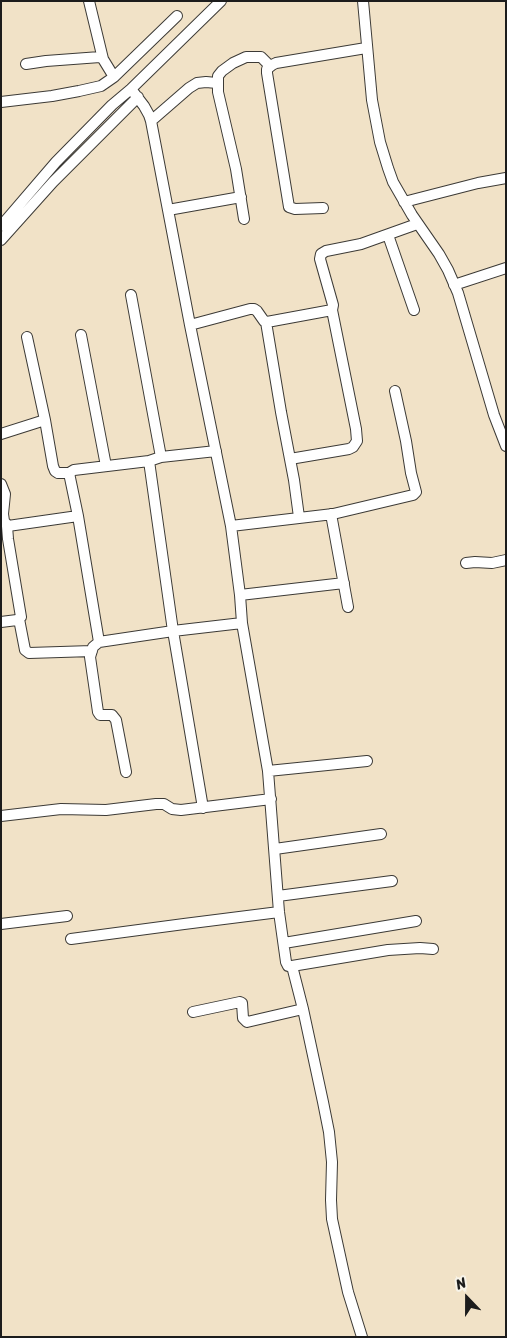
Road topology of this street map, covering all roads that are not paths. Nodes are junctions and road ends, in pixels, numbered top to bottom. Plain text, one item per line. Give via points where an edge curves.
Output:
1 (89, 1) edge
2 (221, 1) edge
3 (363, 1) edge
4 (176, 16) dead end
5 (366, 48) junction
6 (103, 58) junction
7 (26, 64) dead end
8 (270, 66) junction
9 (114, 77) junction
10 (217, 83) junction
11 (135, 93) junction
12 (1, 102) edge
13 (151, 122) junction
14 (506, 178) edge
15 (241, 197) junction
16 (404, 202) junction
17 (323, 208) dead end
18 (168, 210) junction
19 (244, 219) dead end
20 (418, 224) junction
21 (1, 226) edge
22 (388, 235) junction
23 (1, 240) edge
24 (506, 268) edge
25 (454, 285) junction
26 (131, 295) dead end
27 (332, 310) junction
28 (414, 310) dead end
29 (266, 322) junction
30 (190, 325) junction
31 (82, 335) dead end
32 (27, 337) dead end
33 (395, 391) dead end
34 (45, 420) junction
35 (1, 434) edge
36 (506, 446) edge
37 (216, 451) junction
38 (161, 457) junction
39 (290, 459) junction
40 (149, 461) junction
41 (106, 466) junction
42 (69, 473) junction
43 (1, 484) edge
44 (331, 514) junction
45 (78, 516) junction
46 (299, 517) junction
47 (7, 526) junction
48 (231, 526) junction
49 (506, 560) edge
50 (466, 563) dead end
51 (344, 583) junction
52 (240, 596) junction
53 (348, 607) dead end
54 (19, 620) junction
55 (1, 622) edge
56 (242, 623) junction
57 (173, 632) junction
58 (99, 642) junction
59 (92, 651) junction
60 (367, 761) dead end
61 (268, 771) junction
62 (126, 772) dead end
63 (270, 799) junction
64 (203, 808) junction
65 (1, 816) edge
66 (381, 834) dead end
67 (275, 849) junction
68 (392, 881) dead end
69 (278, 896) junction
70 (279, 912) junction
71 (67, 916) dead end
72 (416, 921) dead end
73 (1, 924) edge
74 (71, 939) dead end
75 (284, 942) junction
76 (433, 949) dead end
77 (292, 966) junction
78 (303, 1009) junction
79 (193, 1012) dead end
80 (362, 1337) edge

1 - 6 street
2 - 11 street
3 - 5 street
4 - 9 street
5 - 8 street
5 - 16 street via 380,142 390,175
6 - 7 street via 94,56
6 - 9 street
8 - 10 street via 261,57 246,57 222,71
8 - 17 street via 267,74 289,207
9 - 12 street via 101,86 79,91
10 - 13 street via 197,83
10 - 15 street
11 - 13 street
11 - 21 street via 112,105 56,162
11 - 23 street
13 - 18 street
14 - 16 street
15 - 18 street
15 - 19 street
16 - 20 street
18 - 30 street
20 - 22 street
20 - 25 street via 439,254
22 - 27 street via 321,254
22 - 28 street
24 - 25 street
25 - 36 street
26 - 38 street
27 - 29 street
27 - 39 street via 357,441 349,449
29 - 30 street via 254,309
29 - 39 street
30 - 37 street
31 - 41 street
32 - 34 street
33 - 44 street via 415,494
34 - 35 street
34 - 42 street via 55,471
37 - 38 street
37 - 48 street
38 - 40 street
39 - 46 street
40 - 41 street
40 - 57 street
41 - 42 street
42 - 45 street
43 - 47 street
44 - 46 street
44 - 51 street
45 - 47 street
45 - 58 street
46 - 48 street
47 - 54 street
48 - 52 street
49 - 50 street
51 - 52 street
51 - 53 street
52 - 56 street
54 - 55 street
54 - 59 street via 25,650 29,653
56 - 57 street
56 - 61 street
57 - 58 street
57 - 64 street
58 - 59 street
59 - 62 street via 90,662 98,712 100,715 112,715 116,720
60 - 61 street
61 - 63 street
63 - 64 street
63 - 67 street
64 - 65 street via 181,810 156,804
66 - 67 street
67 - 69 street
68 - 69 street
69 - 70 street
70 - 74 street
70 - 75 street
71 - 73 street
72 - 75 street
75 - 77 street via 286,962
76 - 77 street via 388,950
77 - 78 street
78 - 79 street via 247,1022 240,1002
78 - 80 street via 329,1132 332,1219

